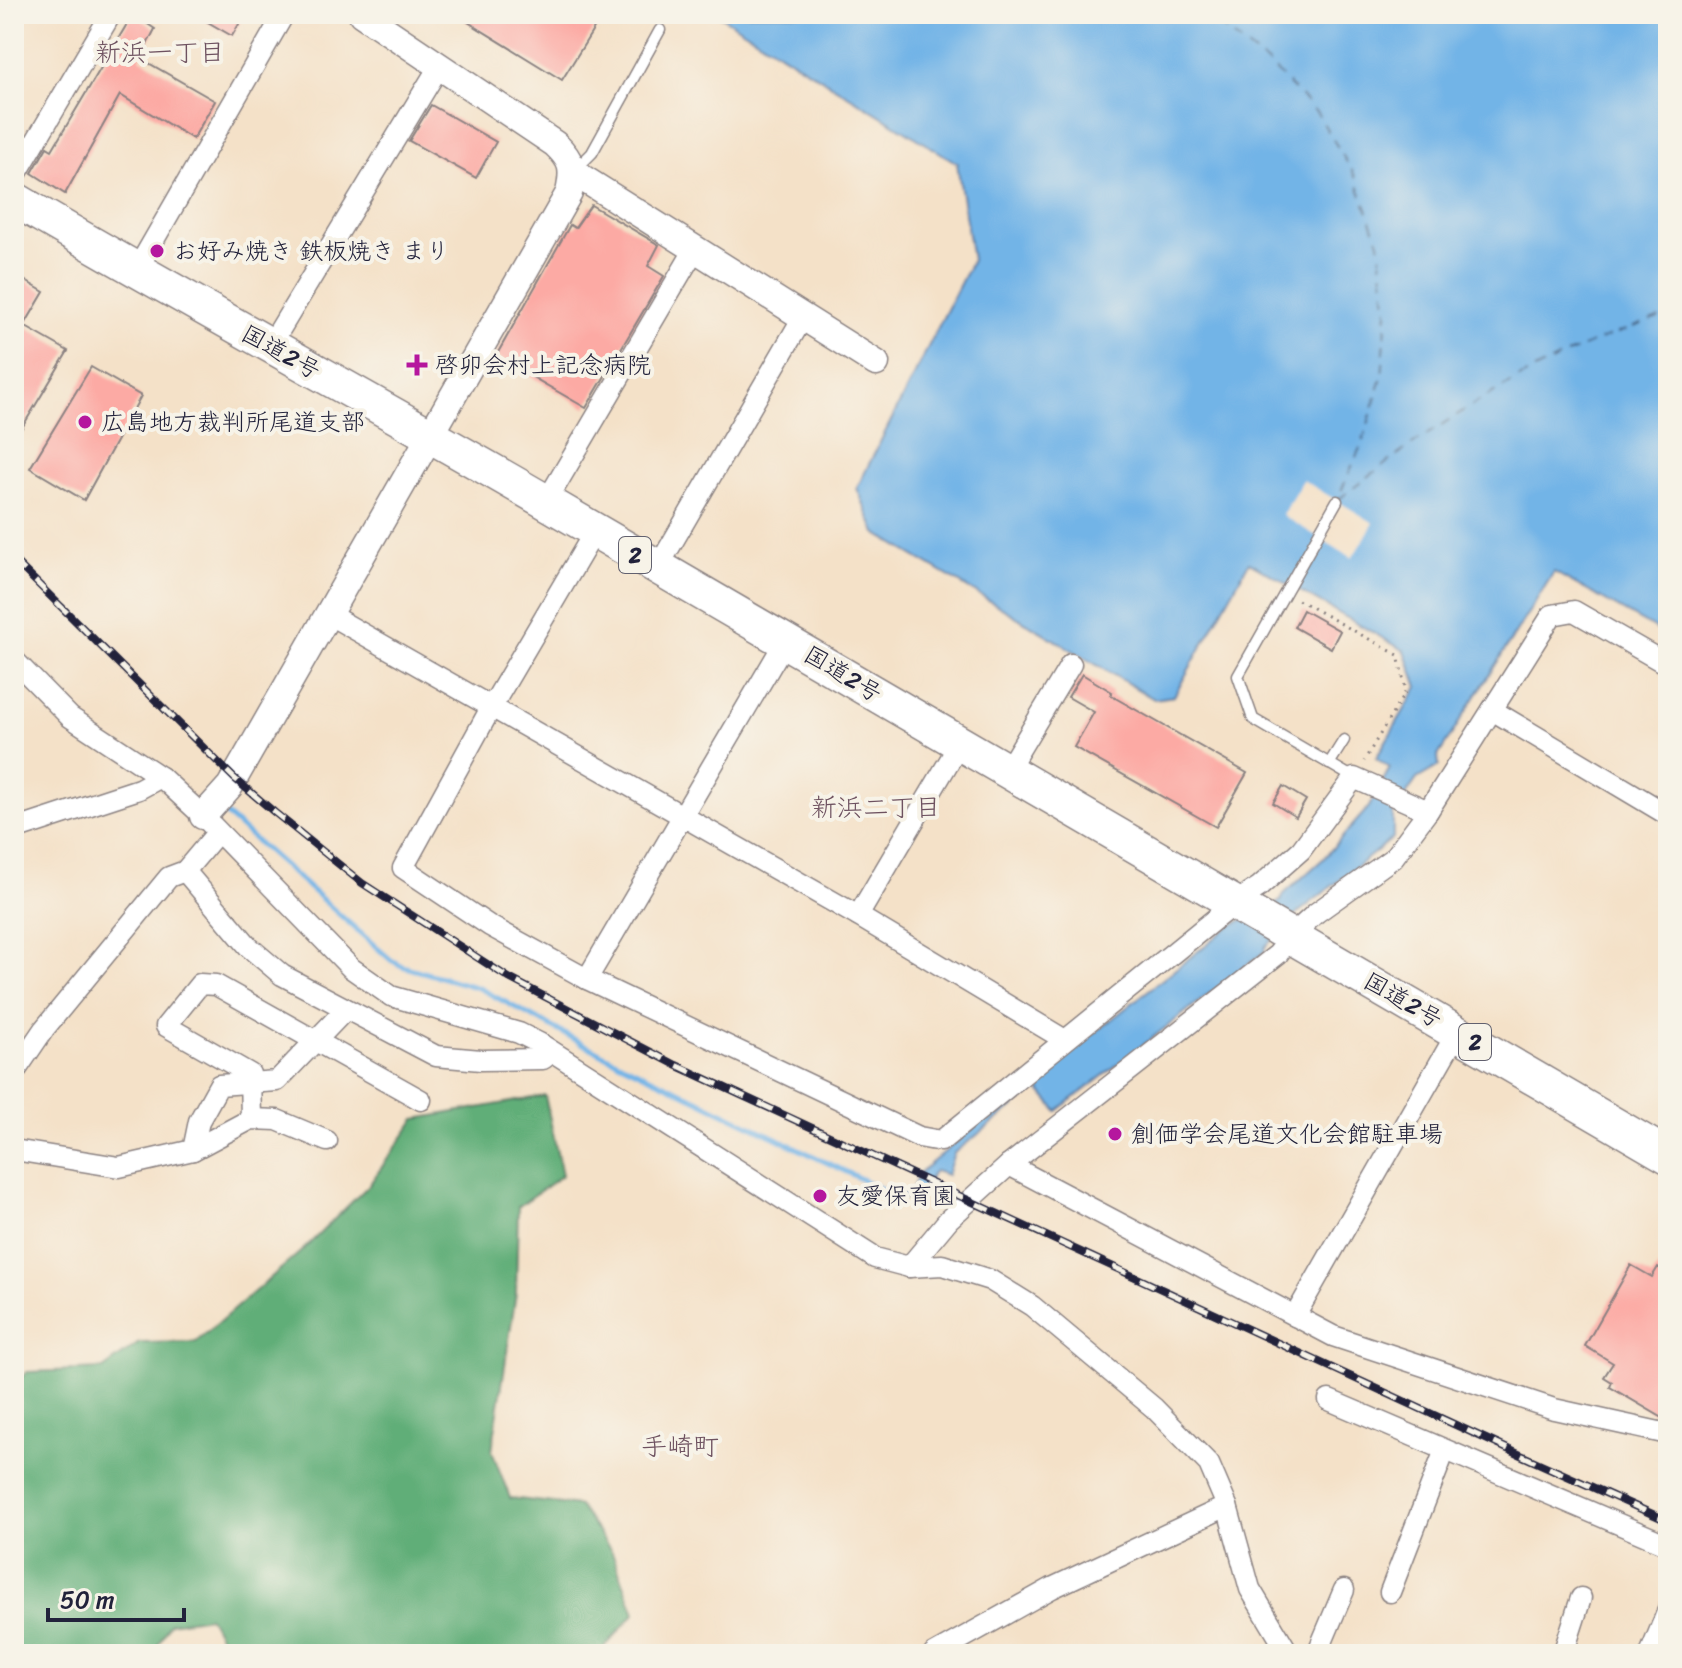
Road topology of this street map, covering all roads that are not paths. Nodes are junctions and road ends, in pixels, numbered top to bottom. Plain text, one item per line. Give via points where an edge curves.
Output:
1 (111, 14) edge
2 (284, 14) edge
3 (362, 14) edge
4 (660, 30) dead end
5 (440, 65) junction
6 (573, 172) junction
7 (14, 178) edge
8 (14, 199) edge
9 (695, 249) junction
10 (136, 271) junction
11 (802, 319) junction
12 (270, 346) junction
13 (876, 363) dead end
14 (430, 436) junction
15 (1337, 501) dead end
16 (546, 502) junction
17 (595, 531) junction
18 (657, 569) junction
19 (328, 614) junction
20 (786, 640) junction
21 (14, 660) edge
22 (1071, 664) dead end
23 (1668, 665) edge
24 (492, 706) junction
25 (1492, 710) junction
26 (1344, 740) dead end
27 (960, 743) junction
28 (1329, 764) junction
29 (1008, 769) junction
30 (161, 777) junction
31 (1361, 782) junction
32 (1428, 811) junction
33 (1668, 815) edge
34 (683, 818) junction
35 (210, 824) junction
36 (14, 830) edge
37 (185, 871) junction
38 (858, 916) junction
39 (1266, 920) junction
40 (587, 979) junction
41 (346, 1009) junction
42 (1458, 1031) junction
43 (1065, 1040) junction
44 (315, 1041) junction
45 (552, 1052) junction
46 (14, 1073) edge
47 (252, 1083) junction
48 (421, 1100) dead end
49 (251, 1119) junction
50 (327, 1141) dead end
51 (14, 1150) edge
52 (193, 1150) junction
53 (1668, 1156) edge
54 (1009, 1165) junction
55 (909, 1267) junction
56 (1295, 1316) junction
57 (1329, 1400) dead end
58 (1668, 1434) edge
59 (1445, 1450) junction
60 (1227, 1506) junction
61 (1668, 1545) edge
62 (1344, 1590) dead end
63 (1390, 1592) dead end
64 (1581, 1598) dead end
65 (1668, 1610) edge
66 (934, 1654) edge
67 (1289, 1654) edge
68 (1317, 1654) edge
69 (1563, 1654) edge
70 (1650, 1654) edge

1 - 7 street
2 - 10 street
3 - 5 street
4 - 6 lane via 592,153
5 - 6 street via 555,144
5 - 12 street
6 - 9 street
6 - 14 street via 569,193
8 - 10 highway, 国道2号 / 2
9 - 11 street
9 - 16 street
10 - 12 highway, 国道2号 / 2
11 - 13 street
11 - 18 street
12 - 14 highway, 国道2号 / 2
14 - 16 highway, 国道2号 / 2
14 - 19 street
15 - 28 lane via 1238,676 1253,719
16 - 17 highway, 国道2号 / 2
17 - 18 highway, 国道2号 / 2
17 - 24 street
18 - 20 highway, 国道2号 / 2
19 - 24 street
19 - 35 street
20 - 27 highway, 国道2号 / 2
20 - 34 street
21 - 30 street via 70,717
22 - 29 street
23 - 25 street via 1574,611 1552,615
24 - 34 street
24 - 40 street via 403,868 490,926
25 - 32 street
25 - 33 street
26 - 28 lane
27 - 29 highway, 国道2号 / 2
27 - 38 street
28 - 31 lane
29 - 39 highway, 国道2号 / 2
30 - 35 street
30 - 36 street
31 - 32 street
31 - 39 street via 1301,850 1259,887
32 - 39 street via 1393,858 1316,913
34 - 38 street
34 - 40 street
35 - 37 street
35 - 45 street via 374,987 519,1033
37 - 41 street via 249,947 282,975
37 - 46 street via 169,877
38 - 43 street
39 - 42 highway, 国道2号 / 2
39 - 43 street
39 - 54 street via 1278,954
40 - 43 street via 919,1137 941,1141
41 - 44 street
41 - 45 street via 436,1056 543,1059
42 - 53 highway, 国道2号 / 2
42 - 56 street
44 - 47 street via 277,1081
44 - 47 street via 216,985 200,984 166,1026 250,1074
44 - 48 street
45 - 55 street via 875,1258
47 - 49 street
47 - 52 street via 219,1085 199,1121
49 - 50 street via 277,1120
49 - 52 street
51 - 52 street via 119,1167
54 - 55 street via 949,1219
54 - 56 street
55 - 60 street via 942,1265 990,1280 1032,1306 1154,1408 1209,1464
56 - 58 street via 1333,1336 1554,1409
57 - 59 street
59 - 61 street
59 - 63 street
60 - 66 street via 1052,1588
60 - 67 street via 1250,1589
62 - 68 street
64 - 69 street
65 - 70 street

